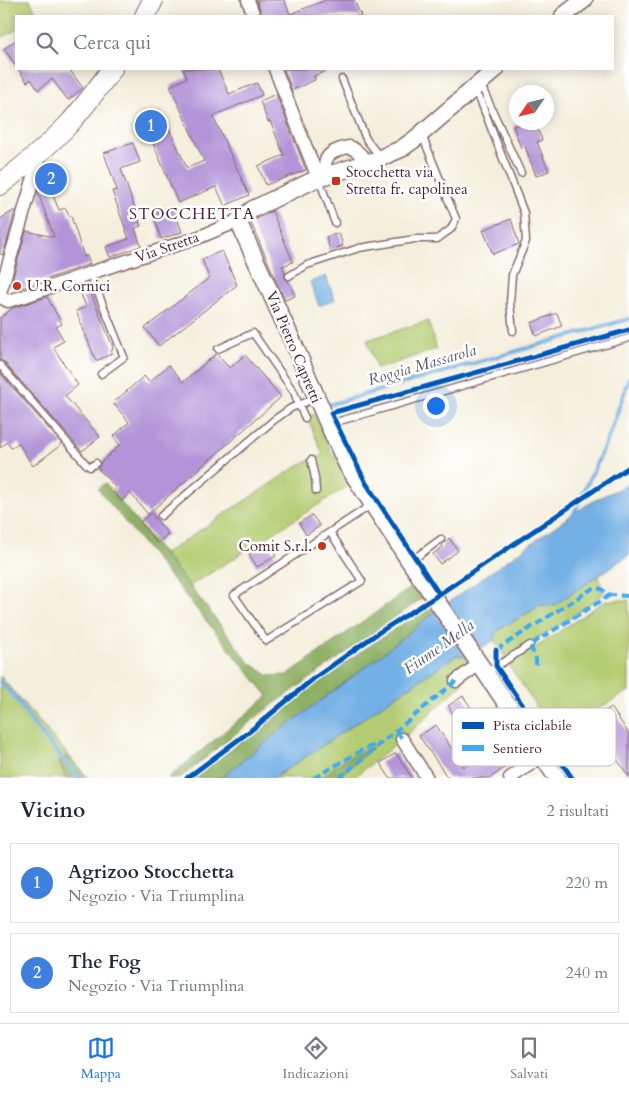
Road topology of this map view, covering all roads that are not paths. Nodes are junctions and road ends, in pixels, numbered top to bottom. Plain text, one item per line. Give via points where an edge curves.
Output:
1 (153, 0) edge
2 (248, 0) edge
3 (584, 0) edge
4 (146, 15) edge
5 (254, 15) edge
6 (564, 15) edge
7 (111, 70) edge
8 (276, 70) edge
9 (495, 70) edge
10 (342, 79) dead end
11 (476, 85) junction
12 (421, 134) junction
13 (42, 151) junction
14 (377, 160) junction
15 (522, 173) dead end
16 (323, 176) junction
17 (0, 186) edge
18 (238, 221) junction
19 (335, 223) dead end
20 (90, 273) junction
21 (289, 276) dead end
22 (0, 292) edge
23 (0, 297) edge
24 (513, 331) dead end
25 (629, 338) edge
26 (218, 349) dead end
27 (0, 365) edge
28 (101, 374) dead end
29 (317, 398) junction
30 (299, 405) junction
31 (305, 418) dead end
32 (328, 424) junction
33 (311, 460) dead end
34 (96, 463) dead end
35 (316, 491) dead end
36 (372, 505) junction
37 (160, 516) dead end
38 (330, 532) junction
39 (441, 540) dead end
40 (410, 562) junction
41 (530, 645) dead end
42 (479, 664) junction
43 (456, 681) dead end
44 (509, 708) edge
45 (402, 739) dead end
46 (531, 766) edge
47 (549, 766) edge
48 (427, 778) edge
49 (510, 778) edge
50 (557, 778) edge

1 - 4 main road
2 - 5 street
3 - 6 street
7 - 13 main road via 88,102
8 - 16 street
9 - 11 street, Via Stretta
10 - 14 lane
11 - 12 street, Via Stretta
11 - 15 lane
11 - 24 lane via 524,213 526,241 512,275
12 - 14 street, Via Stretta via 401,149
12 - 21 lane via 456,219 451,229 436,239 359,248 307,265
13 - 17 main road
13 - 22 street
14 - 16 street, Via Stretta
16 - 18 street, Via Stretta via 253,209
16 - 19 lane
18 - 20 street, Via Stretta
18 - 29 street, Via Pietro Capretti
20 - 23 street, Via Stretta via 8,301
20 - 28 lane via 124,357
25 - 32 lane
26 - 30 lane via 253,333 294,392
27 - 34 lane via 87,465 90,467
29 - 30 lane
29 - 32 street, Via Pietro Capretti
30 - 31 lane
30 - 37 lane via 274,420
32 - 36 street, Via Pietro Capretti
33 - 35 lane
36 - 38 lane
36 - 40 street, Via Pietro Capretti
38 - 38 lane via 362,581 266,641 234,595
39 - 40 lane
40 - 42 street, Via Pietro Capretti
41 - 42 lane via 506,659
42 - 43 street
42 - 44 street, Via Pietro Capretti
45 - 48 street
46 - 49 street
47 - 50 street, Via Pietro Capretti

